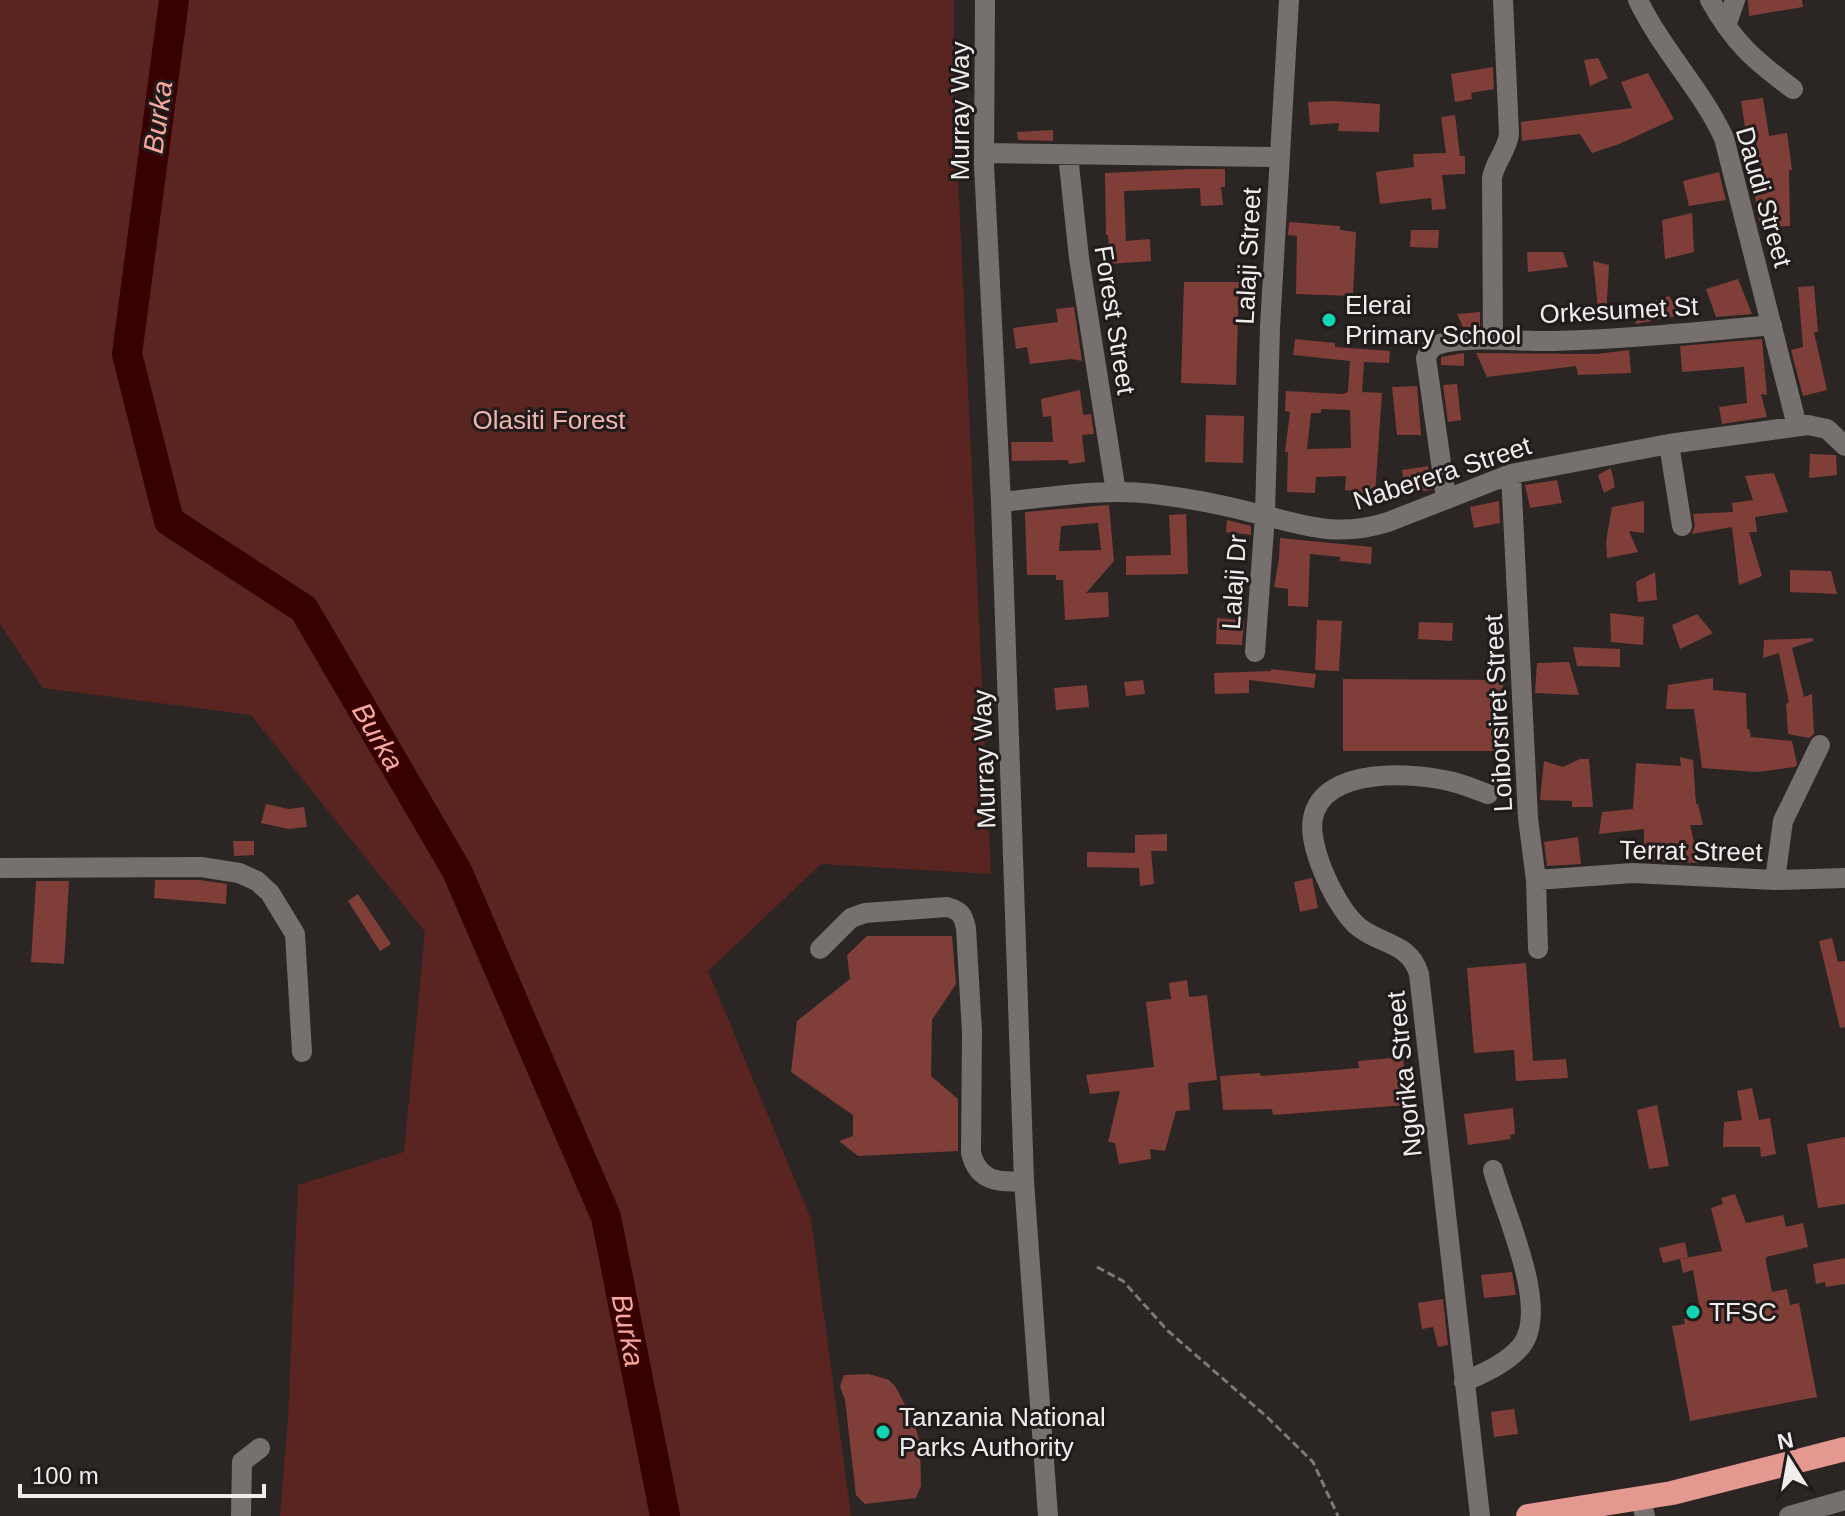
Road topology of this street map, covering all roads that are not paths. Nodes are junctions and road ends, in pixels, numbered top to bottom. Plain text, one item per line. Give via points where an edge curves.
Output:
1 (985, 0) edge
2 (1289, 0) edge
3 (1503, 0) edge
4 (1638, 0) edge
5 (1710, 0) edge
6 (1735, 0) edge
7 (1726, 26) junction
8 (1793, 89) dead end
9 (985, 153) junction
10 (1068, 155) junction
11 (1279, 157) junction
12 (1772, 325) junction
13 (1493, 340) junction
14 (1797, 426) junction
15 (1669, 444) junction
16 (1845, 446) edge
17 (1511, 474) junction
18 (1116, 492) junction
19 (1446, 498) junction
20 (1001, 502) junction
21 (1265, 515) junction
22 (1682, 526) dead end
23 (1255, 652) dead end
24 (1820, 745) dead end
25 (1488, 794) dead end
26 (0, 868) edge
27 (1845, 878) edge
28 (1536, 880) junction
29 (1775, 880) junction
30 (820, 949) dead end
31 (1538, 949) dead end
32 (302, 1052) dead end
33 (1493, 1170) dead end
34 (1024, 1181) junction
35 (1464, 1382) junction
36 (260, 1448) dead end
37 (1845, 1449) edge
38 (1845, 1500) edge
39 (1643, 1508) edge
40 (241, 1516) edge
41 (1048, 1516) edge
42 (1480, 1516) edge
43 (1528, 1516) edge
44 (1789, 1516) edge

1 - 9 street, Murray Way
2 - 11 street, Lalaji Street
3 - 13 street via 1509,134 1492,178
4 - 12 street, Daudi Street via 1724,138
5 - 7 street
6 - 7 street
7 - 8 street via 1746,53
9 - 10 street
9 - 20 street, Murray Way
10 - 11 street
10 - 18 street, Forest Street
11 - 21 street, Lalaji Street
12 - 13 street, Orkesumet St via 1638,338
12 - 14 street, Daudi Street
13 - 19 street, Orkesumet St via 1436,345 1426,358
14 - 15 street, Naberera Street
14 - 16 street, Naberera Street via 1822,427
15 - 17 street, Naberera Street
15 - 22 street
17 - 19 street, Naberera Street
17 - 28 street, Loiborsiret Street via 1528,818
18 - 20 street, Naberera Street
18 - 21 street, Naberera Street
19 - 21 street, Naberera Street via 1356,530 1315,528
20 - 34 street, Murray Way
21 - 23 street, Lalaji Dr
24 - 29 street via 1783,821
25 - 35 street, Ngorika Street via 1404,775 1356,779 1325,795 1312,820 1318,855 1337,900 1363,931 1410,955 1419,974
26 - 32 street via 201,867 257,881 295,934
27 - 29 street, Terrat Street
28 - 29 street, Terrat Street via 1633,873
28 - 31 street, Loiborsiret Street
30 - 34 street via 851,918 865,913 947,907 963,915 972,1032 971,1153 974,1165 989,1180
33 - 35 street via 1527,1280 1530,1330 1509,1357
34 - 41 street, Murray Way
35 - 42 street, Ngorika Street
36 - 40 street via 242,1462
37 - 39 highway
38 - 44 street
39 - 43 highway

